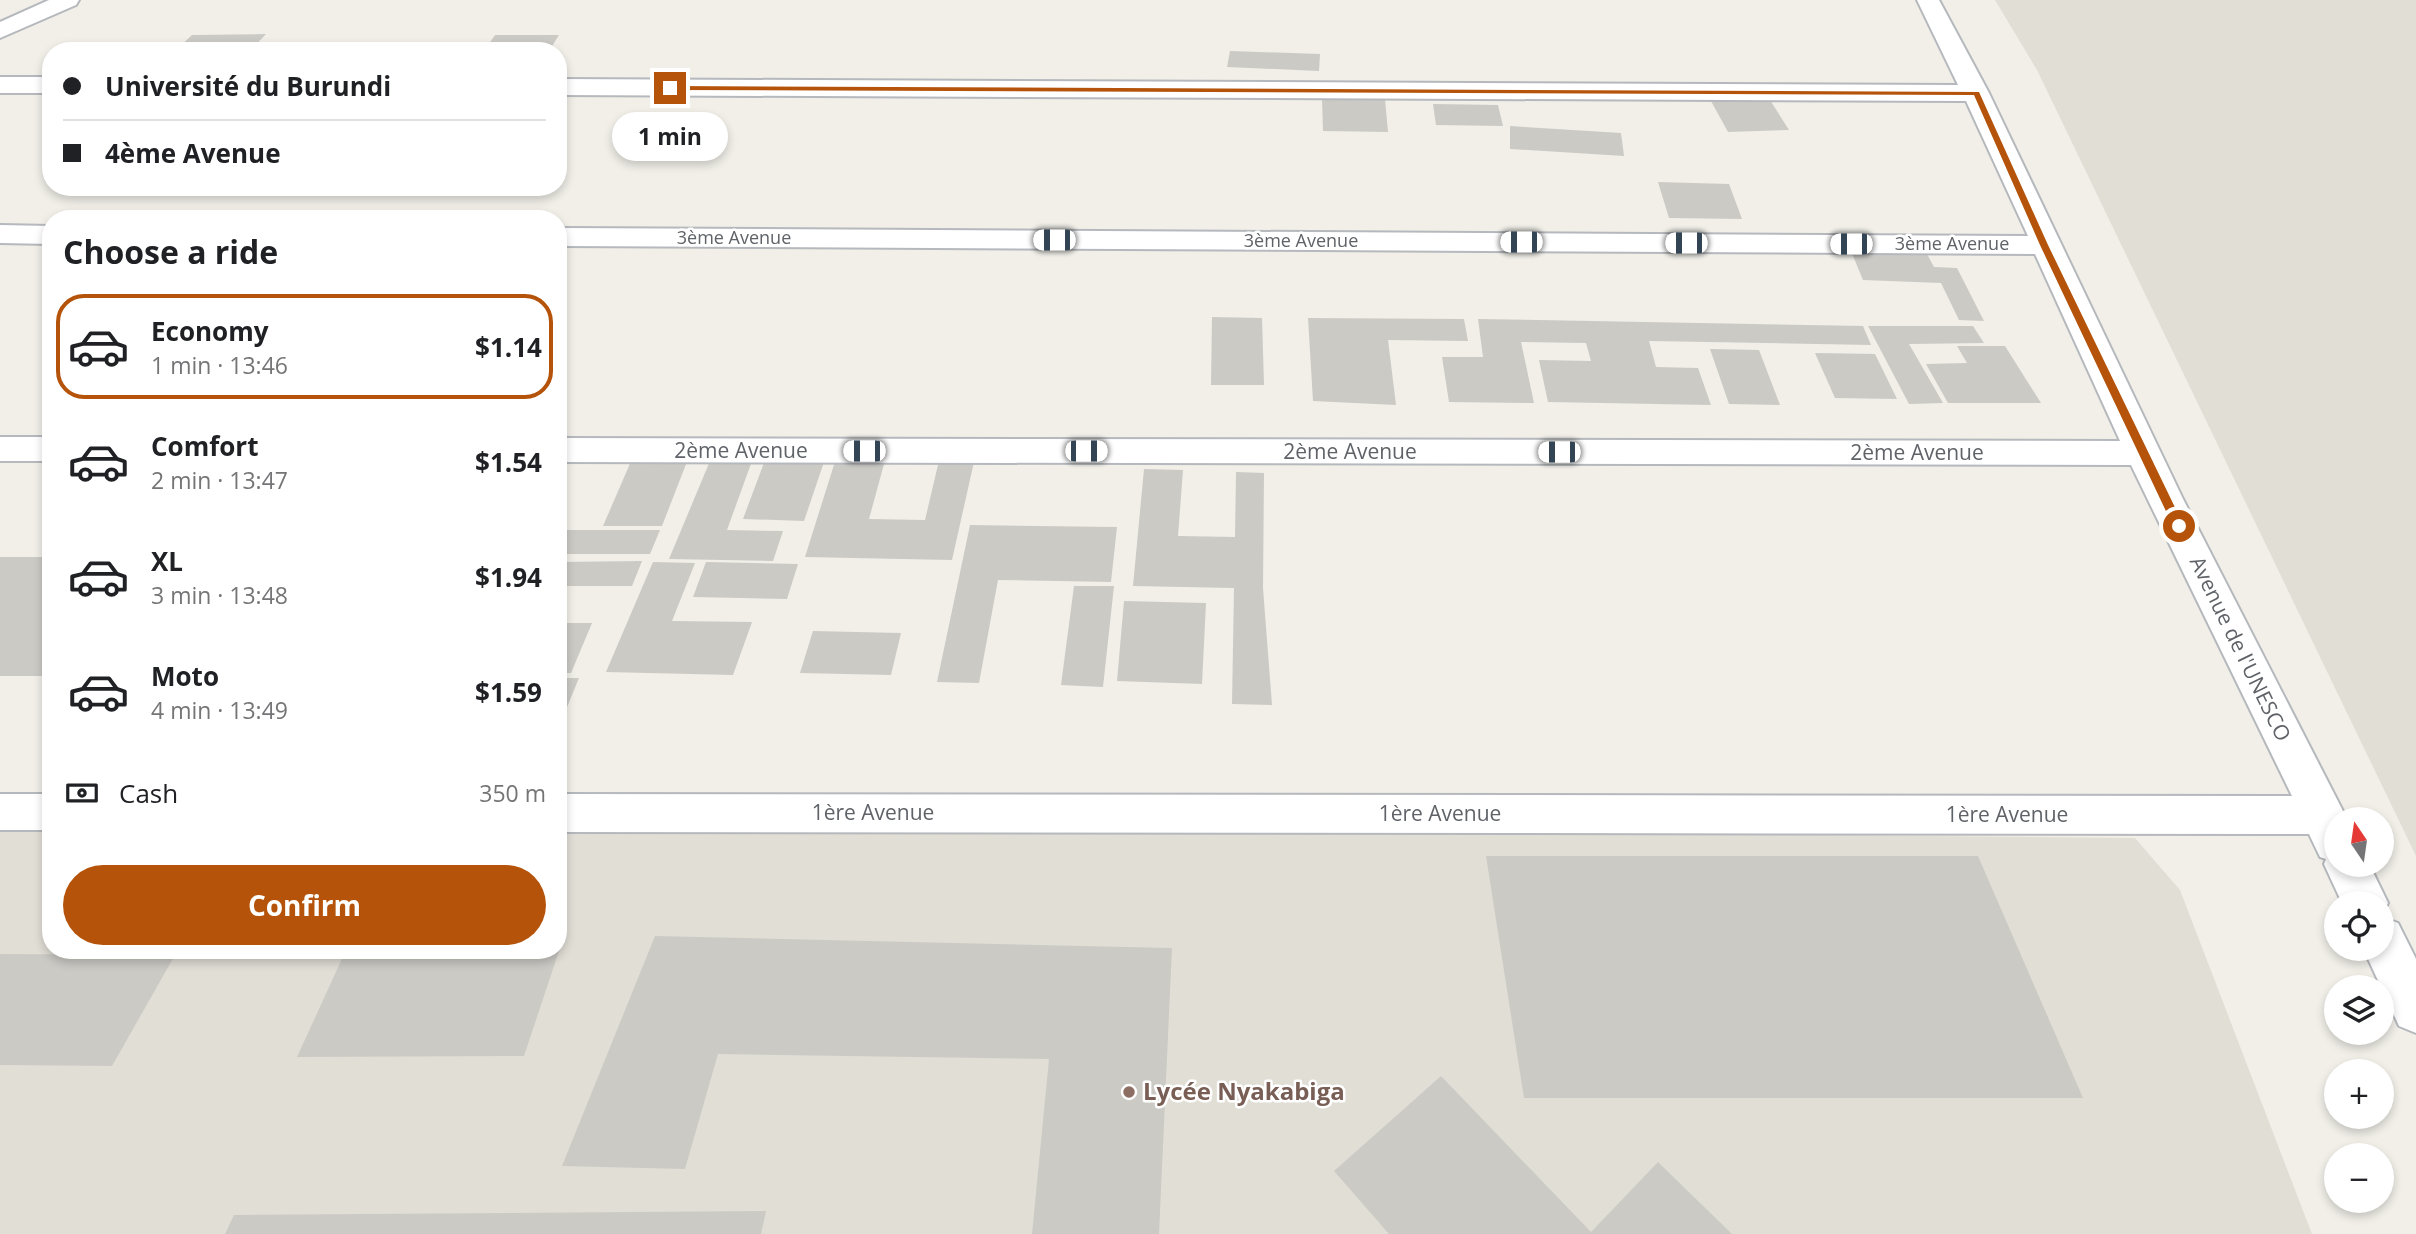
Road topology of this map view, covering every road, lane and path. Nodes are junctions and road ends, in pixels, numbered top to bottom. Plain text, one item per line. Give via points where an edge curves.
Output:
1 (68, 0) edge
2 (1928, 0) edge
3 (0, 15) edge
4 (35, 15) junction
5 (0, 31) edge
6 (0, 85) edge
7 (42, 85) edge
8 (567, 87) edge
9 (1976, 93) junction
10 (0, 234) edge
11 (42, 235) edge
12 (567, 237) edge
13 (2044, 245) junction
14 (0, 449) edge
15 (42, 450) edge
16 (567, 450) edge
17 (2143, 453) junction
18 (0, 812) edge
19 (42, 812) edge
20 (567, 813) edge
21 (2324, 819) edge
22 (2324, 829) edge
23 (2393, 961) edge
24 (2416, 1010) edge

1 - 4 street
2 - 9 street, Avenue de l'UNESCO
3 - 4 street
4 - 5 street
6 - 7 street
8 - 9 street
9 - 13 street, Avenue de l'UNESCO
10 - 11 street
12 - 13 street, 3ème Avenue
13 - 17 street, Avenue de l'UNESCO
14 - 15 street
16 - 17 street, 2ème Avenue
17 - 21 street, Avenue de l'UNESCO
18 - 19 street
20 - 22 street, 1ère Avenue
23 - 24 street

